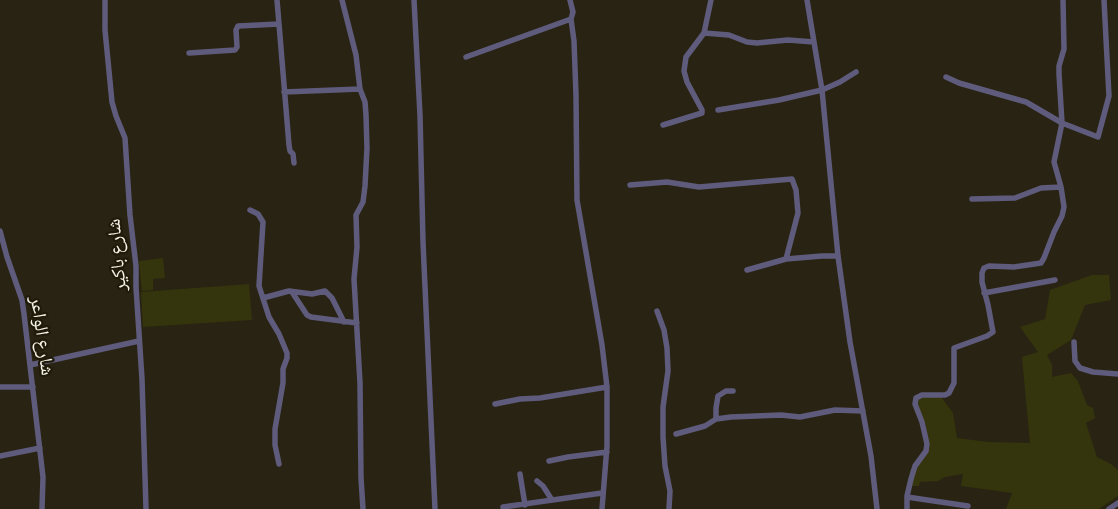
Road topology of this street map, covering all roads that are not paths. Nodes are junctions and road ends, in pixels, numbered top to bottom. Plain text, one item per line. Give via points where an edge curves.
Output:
1 (105, 0) edge
2 (277, 0) edge
3 (342, 0) edge
4 (414, 0) edge
5 (570, 0) edge
6 (711, 0) edge
7 (807, 0) edge
8 (1063, 0) edge
9 (1104, 0) edge
10 (571, 20) junction
11 (279, 24) junction
12 (704, 33) junction
13 (814, 42) junction
14 (188, 53) dead end
15 (466, 57) dead end
16 (856, 72) dead end
17 (946, 76) dead end
18 (360, 89) junction
19 (822, 90) junction
20 (284, 92) junction
21 (718, 110) dead end
22 (1062, 123) junction
23 (663, 125) dead end
24 (294, 162) dead end
25 (630, 185) dead end
26 (1061, 187) junction
27 (972, 199) dead end
28 (250, 210) dead end
29 (0, 230) edge
30 (838, 256) junction
31 (786, 259) junction
32 (747, 270) dead end
33 (1055, 280) dead end
34 (292, 292) junction
35 (984, 293) junction
36 (263, 298) junction
37 (657, 311) dead end
38 (344, 322) junction
39 (357, 323) junction
40 (138, 341) junction
41 (1074, 342) dead end
42 (30, 365) junction
43 (1118, 374) edge
44 (0, 387) edge
45 (607, 387) junction
46 (32, 389) junction
47 (734, 391) dead end
48 (494, 404) dead end
49 (863, 411) junction
50 (716, 419) junction
51 (676, 434) dead end
52 (40, 448) junction
53 (607, 452) junction
54 (0, 456) edge
55 (549, 461) dead end
56 (279, 464) dead end
57 (520, 474) dead end
58 (537, 481) dead end
59 (602, 493) junction
60 (907, 497) junction
61 (552, 500) junction
62 (1118, 503) edge
63 (525, 505) junction
64 (968, 506) dead end
65 (503, 507) dead end
66 (42, 509) edge
67 (146, 509) edge
68 (363, 509) edge
69 (434, 509) edge
70 (602, 509) edge
71 (669, 509) edge
72 (877, 509) edge
73 (906, 509) edge
74 (1109, 509) edge

1 - 40 street, شارع باكير via 112,102 125,138 136,266
2 - 11 street
3 - 18 street via 356,56
4 - 69 street
5 - 10 street
6 - 12 street
7 - 13 street
8 - 22 street via 1064,49 1059,66
9 - 22 street via 1109,96 1098,137
10 - 15 street
10 - 45 street via 576,86 577,200
11 - 14 street via 238,26 235,50
11 - 20 street
12 - 13 street via 757,43
12 - 23 street via 686,58 684,71 702,113
13 - 19 street
16 - 19 street
17 - 22 street via 959,83 1026,102
18 - 20 street
18 - 39 street via 365,102 367,148 365,194 356,219 354,291
19 - 21 street
19 - 30 street
20 - 24 street via 289,145
22 - 26 street via 1054,162
25 - 31 street via 667,182 699,187 792,179 796,185 798,213
26 - 27 street via 1041,188 1015,198
26 - 35 street via 1064,201 1062,216 1043,261 1014,267 986,267 982,273
28 - 36 street via 263,222 259,282
29 - 42 street, شارع الواعر via 22,300
30 - 31 street
30 - 49 street
31 - 32 street
33 - 35 street
34 - 36 street
34 - 38 street via 311,317
34 - 38 street via 312,294 325,291
35 - 60 street via 993,332 954,348 954,382 949,393 922,395 914,401 927,444 915,466
36 - 56 street via 287,353 275,429
37 - 71 street via 667,348 663,437
38 - 39 street
39 - 68 street
40 - 42 street
40 - 67 street, شارع باكير
41 - 43 street via 1075,361 1080,368
42 - 46 street, شارع الواعر
44 - 46 street
45 - 48 street
45 - 53 street
46 - 52 street, شارع الواعر
47 - 50 street via 718,396
49 - 50 street via 835,410 800,417 781,414
49 - 72 street
50 - 51 street via 705,426
52 - 54 street
52 - 66 street, شارع الواعر
53 - 55 street
53 - 59 street
57 - 63 street
58 - 61 street
59 - 61 street
59 - 70 street
60 - 64 street
60 - 73 street
61 - 63 street
62 - 74 street
63 - 65 street

